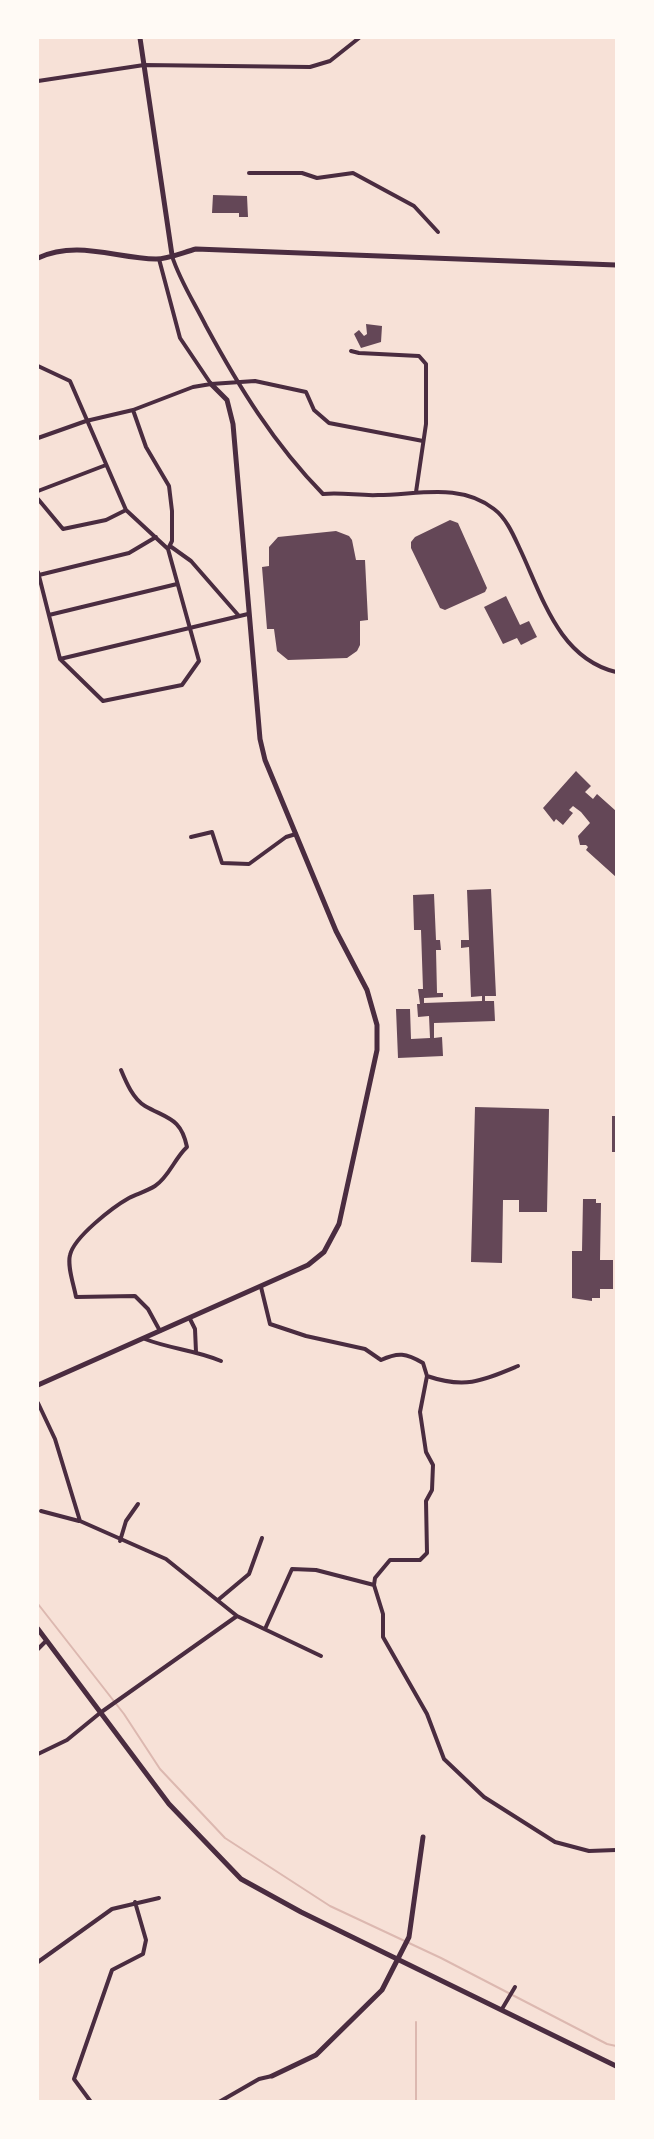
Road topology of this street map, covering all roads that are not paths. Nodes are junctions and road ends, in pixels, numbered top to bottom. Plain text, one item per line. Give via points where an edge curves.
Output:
1 (140, 38) edge
2 (359, 38) edge
3 (144, 65) junction
4 (38, 81) edge
5 (249, 173) dead end
6 (438, 232) dead end
7 (172, 255) junction
8 (38, 258) edge
9 (159, 259) junction
10 (616, 265) edge
11 (351, 351) dead end
12 (38, 366) edge
13 (236, 381) junction
14 (211, 384) junction
15 (133, 410) junction
16 (86, 421) junction
17 (38, 438) edge
18 (423, 441) junction
19 (106, 465) junction
20 (38, 491) edge
21 (416, 492) junction
22 (38, 499) edge
23 (126, 510) junction
24 (156, 537) junction
25 (169, 547) junction
26 (38, 574) edge
27 (177, 584) junction
28 (249, 614) junction
29 (49, 615) junction
30 (239, 615) junction
31 (189, 630) junction
32 (60, 659) junction
33 (616, 672) edge
34 (297, 834) junction
35 (191, 837) dead end
36 (121, 1070) dead end
37 (261, 1287) junction
38 (190, 1319) junction
39 (160, 1332) junction
40 (145, 1339) junction
41 (196, 1352) junction
42 (220, 1360) dead end
43 (518, 1366) dead end
44 (427, 1376) junction
45 (38, 1385) edge
46 (38, 1403) edge
47 (138, 1504) dead end
48 (41, 1511) dead end
49 (80, 1521) junction
50 (262, 1538) dead end
51 (120, 1541) junction
52 (374, 1585) junction
53 (219, 1600) junction
54 (237, 1616) junction
55 (38, 1629) edge
56 (264, 1629) junction
57 (46, 1641) junction
58 (38, 1649) edge
59 (321, 1656) dead end
60 (100, 1713) junction
61 (38, 1754) edge
62 (423, 1837) dead end
63 (616, 1850) edge
64 (159, 1898) dead end
65 (135, 1902) junction
66 (399, 1960) junction
67 (38, 1962) edge
68 (513, 1989) dead end
69 (502, 2009) junction
70 (616, 2064) edge
71 (272, 2076) joint
72 (91, 2102) edge
73 (219, 2102) edge

1 - 3 street
2 - 3 street via 330,61 310,67
3 - 4 street
3 - 7 street
5 - 6 street via 302,173 317,178 353,172 414,206
7 - 9 street
7 - 10 street via 196,249
7 - 13 street via 182,283
8 - 9 street via 78,249
9 - 14 street via 180,338
11 - 18 street via 423,358
12 - 16 street via 70,381
13 - 14 street
13 - 18 street via 306,392 314,410 329,423
13 - 21 street via 277,442 323,494
14 - 15 street
14 - 28 street via 227,400 231,412
15 - 16 street
15 - 25 street via 146,447 169,486
16 - 17 street
16 - 19 street
18 - 21 street
19 - 20 street
19 - 23 street
21 - 33 street via 460,494 494,509 515,538 555,625 594,665
22 - 23 street via 63,530 106,520
23 - 24 street
24 - 25 street
24 - 26 street via 129,553
25 - 27 street
25 - 30 street via 191,561
26 - 29 street
27 - 29 street
27 - 31 street
28 - 30 street
28 - 34 street via 260,739
29 - 32 street
30 - 31 street
31 - 32 street
31 - 32 street via 199,661 182,685 153,692 103,701
34 - 35 street via 286,837 249,864 222,863 212,832
34 - 37 street via 336,931 374,1008 377,1050 344,1206 333,1239 308,1265
36 - 39 street via 144,1105 163,1112 183,1131 187,1147 164,1178 110,1211 77,1241 69,1257 76,1297 135,1296 148,1309
37 - 38 street
37 - 44 street via 270,1324 365,1349 381,1360 397,1352 410,1356 423,1363
38 - 39 street
38 - 41 street via 195,1329
39 - 40 street
40 - 41 street
40 - 45 street
41 - 42 street
43 - 44 street via 480,1382 441,1381
44 - 52 street via 420,1412 426,1452 433,1465 432,1490 426,1501 427,1553 420,1560 390,1560
46 - 49 street via 55,1439
47 - 51 street via 126,1521
48 - 49 street
49 - 51 street
50 - 53 street via 249,1575
51 - 53 street via 166,1559
52 - 56 street via 316,1570 292,1569
52 - 63 street via 383,1614 382,1637 427,1714 444,1759 484,1797 555,1842 589,1851
53 - 54 street
54 - 56 street
54 - 60 street
55 - 57 street
56 - 59 street
57 - 58 street
57 - 60 street
60 - 61 street via 68,1740
60 - 66 street via 169,1804 242,1879
62 - 66 street via 409,1937
64 - 65 street
65 - 67 street via 95,1919
65 - 72 street via 146,1940 143,1954 112,1970 74,2079
66 - 69 street
66 - 71 street via 382,1990 316,2055
68 - 69 street
69 - 70 street
71 - 73 street via 259,2079

